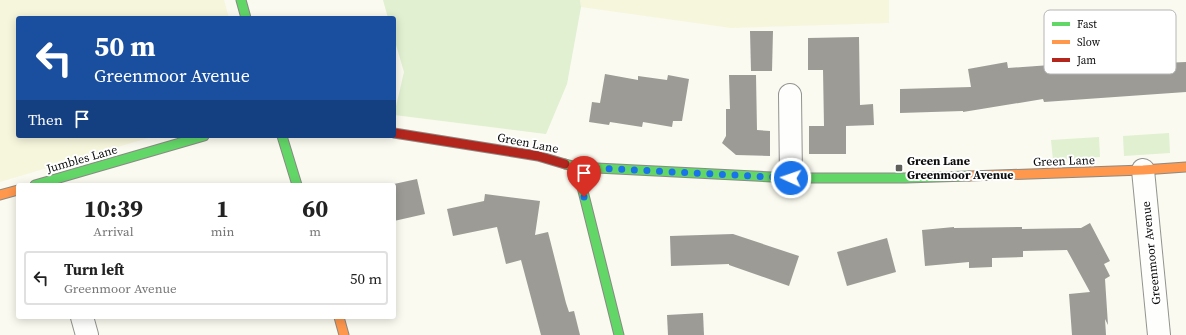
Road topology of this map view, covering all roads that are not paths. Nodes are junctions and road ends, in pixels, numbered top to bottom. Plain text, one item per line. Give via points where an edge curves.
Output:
1 (241, 0) edge
2 (245, 16) edge
3 (790, 95) dead end
4 (396, 133) edge
5 (197, 138) edge
6 (283, 138) edge
7 (577, 167) junction
8 (1186, 167) edge
9 (1143, 170) junction
10 (791, 178) junction
11 (42, 183) edge
12 (296, 183) edge
13 (16, 191) edge
14 (0, 195) edge
15 (83, 319) edge
16 (340, 319) edge
17 (87, 335) edge
18 (344, 335) edge
19 (619, 335) edge
20 (1159, 335) edge

1 - 2 main road
3 - 10 street
4 - 7 main road, Green Lane via 538,156
5 - 11 main road, Jumbles Lane
6 - 12 main road
7 - 10 main road, Green Lane
7 - 19 main road
8 - 9 main road, Green Lane
9 - 10 main road, Green Lane via 905,178
9 - 20 street, Greenmoor Avenue
13 - 14 main road
15 - 17 street
16 - 18 main road

